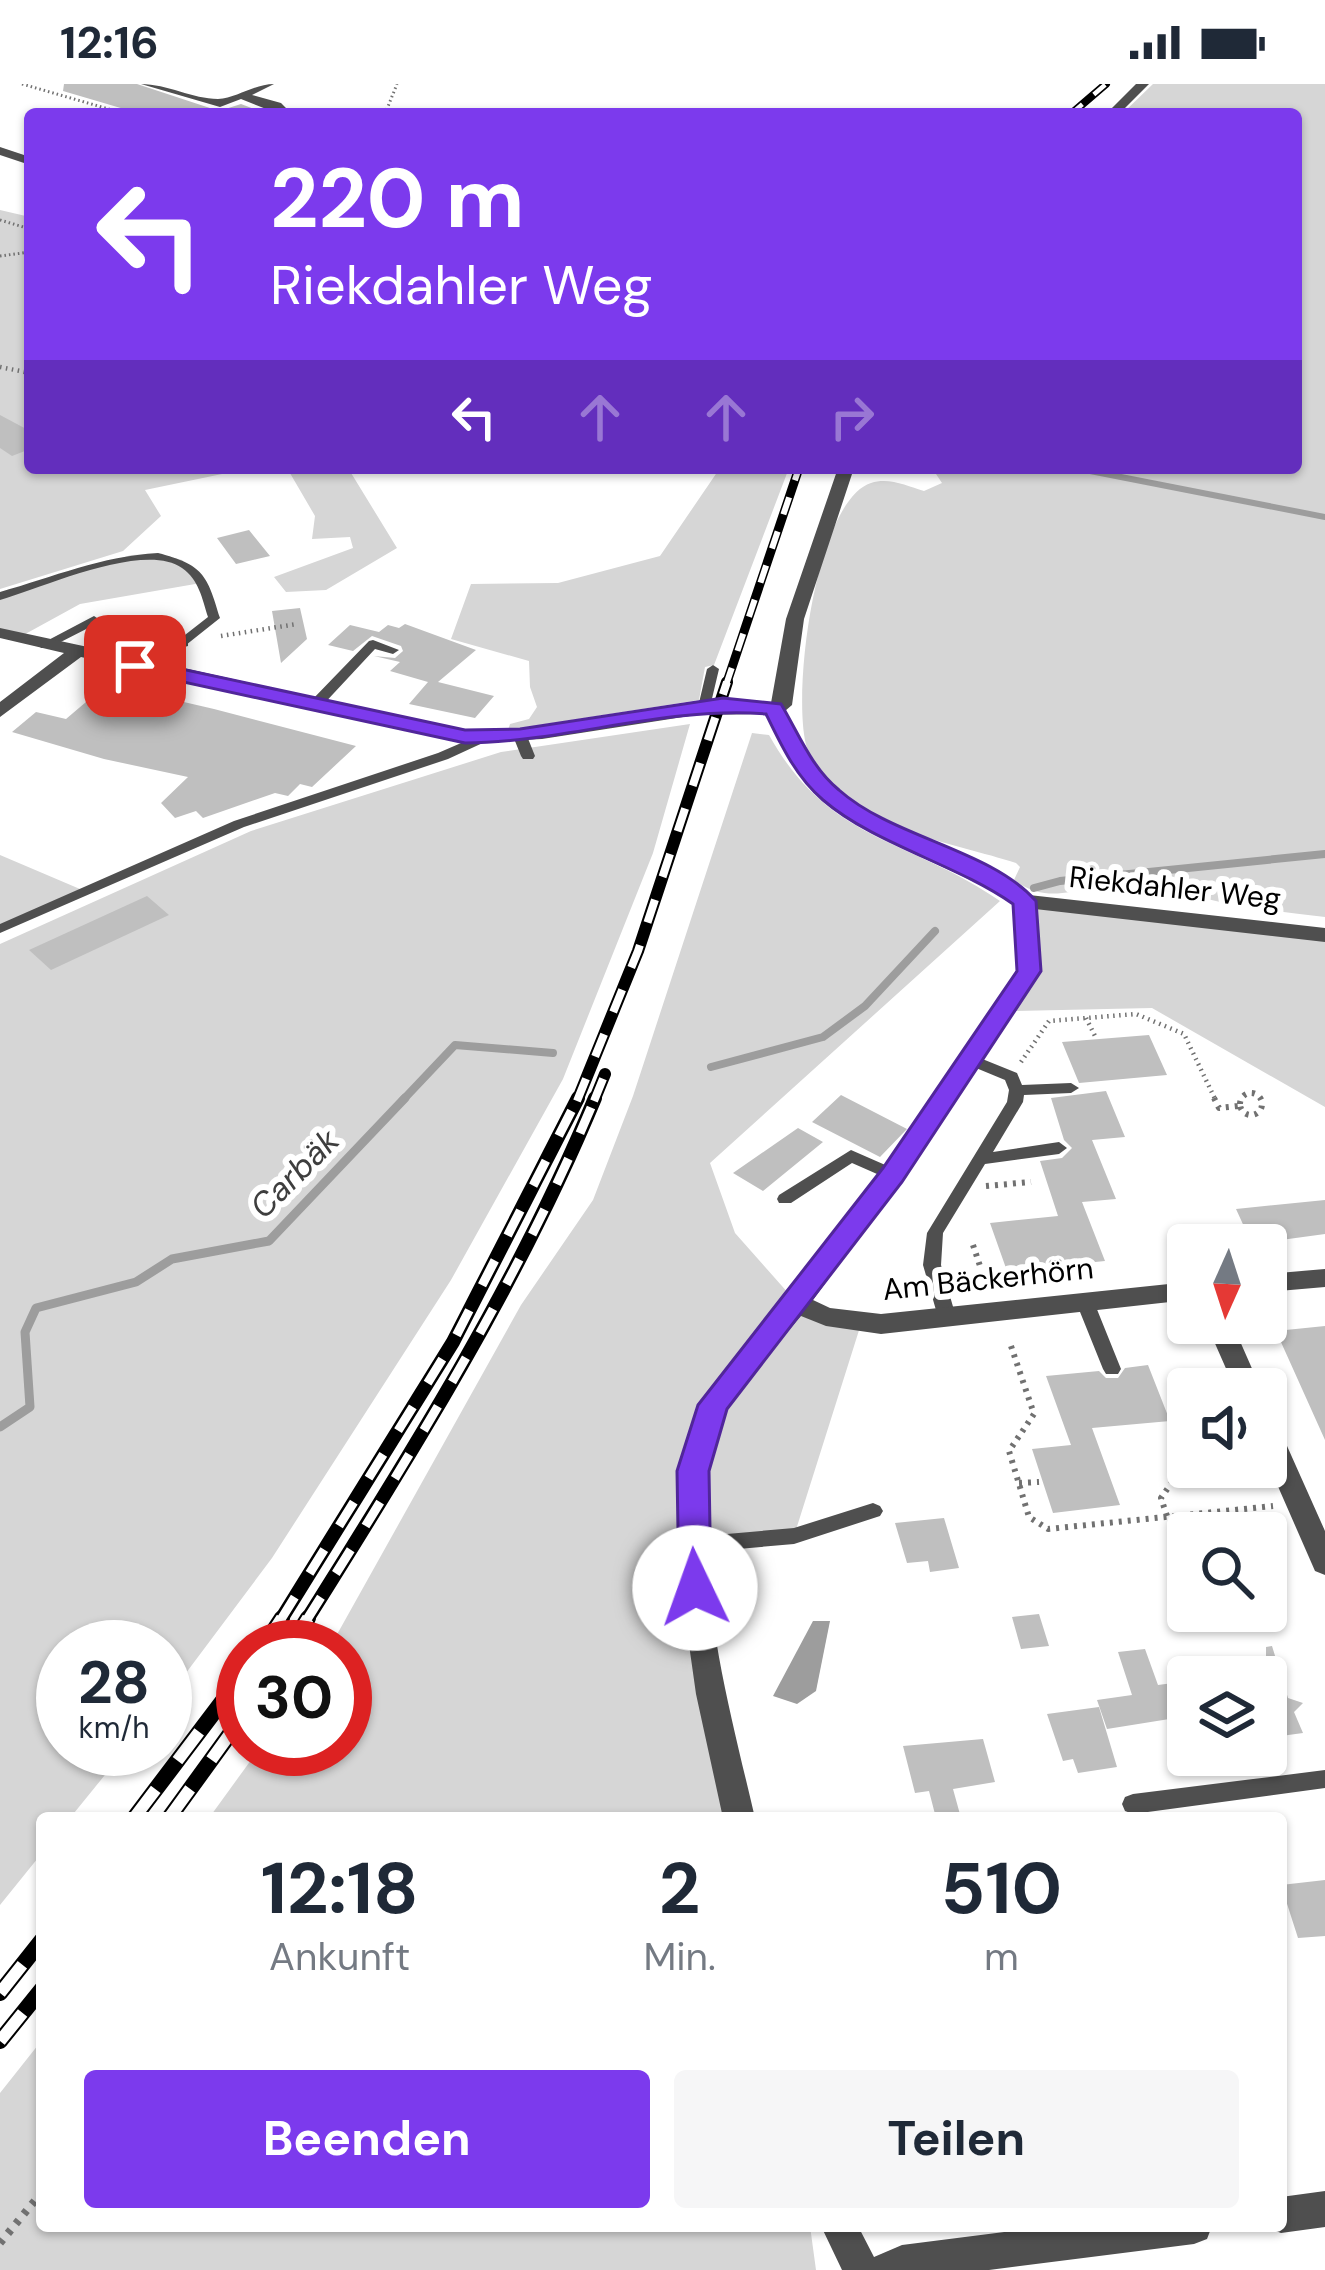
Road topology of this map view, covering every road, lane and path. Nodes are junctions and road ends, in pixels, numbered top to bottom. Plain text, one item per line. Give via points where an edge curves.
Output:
1 (22, 84) edge
2 (147, 84) edge
3 (268, 84) edge
4 (1143, 84) edge
5 (241, 95) junction
6 (220, 103) junction
7 (105, 108) edge
8 (210, 108) edge
9 (279, 108) edge
10 (1118, 108) edge
11 (844, 474) edge
12 (0, 596) edge
13 (94, 620) dead end
14 (297, 624) dead end
15 (5, 638) edge
16 (182, 642) junction
17 (45, 645) junction
18 (393, 650) dead end
19 (76, 652) junction
20 (135, 666) junction
21 (713, 669) dead end
22 (116, 683) dead end
23 (315, 705) junction
24 (704, 706) junction
25 (773, 709) junction
26 (0, 711) edge
27 (482, 738) junction
28 (1024, 901) junction
29 (0, 929) edge
30 (1325, 935) edge
31 (1086, 1018) junction
32 (1096, 1038) dead end
33 (970, 1059) junction
34 (1014, 1084) junction
35 (1071, 1088) dead end
36 (1238, 1106) dead end
37 (1059, 1148) dead end
38 (980, 1159) junction
39 (893, 1175) junction
40 (1030, 1182) dead end
41 (962, 1188) junction
42 (785, 1199) dead end
43 (973, 1245) dead end
44 (1325, 1278) edge
45 (1287, 1281) edge
46 (1167, 1293) edge
47 (1085, 1302) junction
48 (797, 1304) junction
49 (996, 1312) junction
50 (947, 1317) junction
51 (1011, 1346) dead end
52 (1112, 1369) dead end
53 (1287, 1475) edge
54 (1039, 1482) dead end
55 (1019, 1483) junction
56 (1168, 1488) edge
57 (1300, 1504) junction
58 (873, 1511) dead end
59 (1211, 1512) edge
60 (1167, 1516) joint
61 (693, 1545) junction
62 (1325, 1563) edge
63 (1325, 1779) edge
64 (1133, 1804) dead end
65 (738, 1812) edge
66 (36, 2199) edge
67 (1325, 2209) edge
68 (1287, 2214) edge
69 (842, 2232) edge
70 (1147, 2232) edge
71 (0, 2243) edge
72 (861, 2270) edge
73 (885, 2270) edge

1 - 7 path
2 - 6 street
3 - 5 street
4 - 10 street
5 - 6 street
5 - 9 street
6 - 8 street
11 - 25 street via 795,619 783,705
12 - 16 lane via 131,555 160,554 182,560 212,595 214,618
13 - 17 lane
14 - 16 path
15 - 17 street
16 - 20 street
17 - 19 street
18 - 23 lane via 374,644
19 - 20 street
19 - 26 street
20 - 22 lane
20 - 23 street
21 - 24 lane
23 - 27 street
24 - 25 street
24 - 27 street via 524,746
25 - 28 street, Riekdahler Weg via 799,760 832,796
27 - 29 lane via 238,824
28 - 30 street, Riekdahler Weg
28 - 33 street via 1029,971
31 - 32 path
31 - 34 path via 1049,1021
31 - 36 path via 1136,1014 1184,1034 1219,1108
33 - 34 lane
33 - 39 street
34 - 35 lane
34 - 38 lane via 1015,1102
37 - 38 lane
38 - 41 lane
39 - 42 lane via 851,1156
39 - 48 street
40 - 41 path
41 - 50 lane via 932,1248
43 - 49 path
44 - 45 street
46 - 47 street, Am Bäckerhörn
47 - 49 street, Am Bäckerhörn
47 - 52 lane
48 - 50 street, Am Bäckerhörn via 861,1324
48 - 61 street via 713,1405 693,1471
49 - 50 street, Am Bäckerhörn
51 - 55 path via 1034,1414 1009,1451
53 - 57 street
54 - 55 path
55 - 60 path via 1029,1517 1048,1529
56 - 60 path via 1161,1498
57 - 59 path
57 - 62 street
58 - 61 lane via 794,1536
61 - 65 street via 711,1694
63 - 64 lane
66 - 71 path
67 - 68 street
69 - 72 street
70 - 73 street

